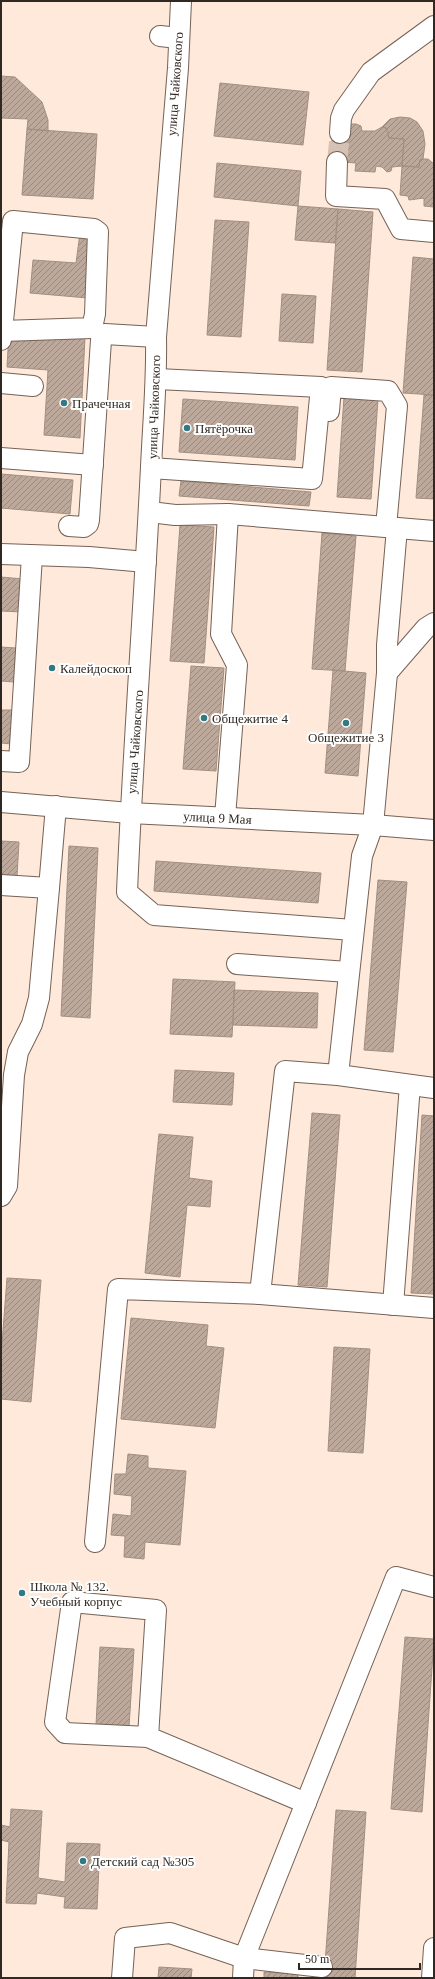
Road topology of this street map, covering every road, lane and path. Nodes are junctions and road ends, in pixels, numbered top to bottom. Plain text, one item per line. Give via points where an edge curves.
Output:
1 (180, 1) edge
2 (434, 26) edge
3 (340, 133) tunnel mouth
4 (337, 162) tunnel mouth
5 (434, 232) edge
6 (95, 314) junction
7 (1, 334) edge
8 (122, 335) junction
9 (156, 336) junction
10 (157, 379) junction
11 (1, 383) edge
12 (33, 386) dead end
13 (1, 458) edge
14 (93, 465) junction
15 (151, 468) junction
16 (322, 476) dead end
17 (150, 512) junction
18 (228, 514) junction
19 (69, 526) dead end
20 (391, 527) junction
21 (434, 530) edge
22 (1, 554) edge
23 (32, 556) junction
24 (146, 562) junction
25 (434, 623) edge
26 (387, 673) junction
27 (1, 761) edge
28 (1, 802) edge
29 (56, 806) junction
30 (130, 813) junction
31 (225, 817) junction
32 (373, 825) junction
33 (434, 830) edge
34 (1, 885) edge
35 (49, 888) junction
36 (353, 930) junction
37 (237, 964) dead end
38 (348, 972) junction
39 (338, 1075) junction
40 (410, 1085) junction
41 (434, 1088) edge
42 (1, 1196) edge
43 (260, 1294) junction
44 (393, 1305) junction
45 (434, 1308) edge
46 (95, 1542) dead end
47 (434, 1587) edge
48 (148, 1737) junction
49 (306, 1803) junction
50 (434, 1948) edge
51 (244, 1958) junction
52 (322, 1967) dead end
53 (122, 1978) edge
54 (243, 1978) edge
55 (432, 1978) edge

1 - 9 street, улица Чайковского via 169,37 178,68
2 - 3 street via 372,72 344,110
4 - 5 street via 336,196 385,199 401,229
6 - 7 street via 92,328
6 - 7 street via 98,232 94,229 12,221
6 - 8 street via 122,324
8 - 9 street
8 - 14 street via 104,334 101,340
9 - 10 street, улица Чайковского
10 - 15 street, улица Чайковского
10 - 15 street via 321,387 312,479
11 - 12 street
13 - 14 street
14 - 19 street via 88,524 84,527
15 - 17 street, улица Чайковского
16 - 20 street via 331,387 388,391 397,406
17 - 18 street via 175,515
17 - 24 street, улица Чайковского
18 - 20 street
18 - 31 street via 221,634 237,665
20 - 21 street
20 - 26 street
22 - 23 street
23 - 24 street
23 - 27 street via 19,762
24 - 30 street, улица Чайковского
25 - 26 street via 426,628
26 - 32 street
28 - 29 street, улица 9 Мая
29 - 30 street, улица 9 Мая
29 - 35 street
30 - 31 street, улица 9 Мая
30 - 36 street, улица Чайковского via 127,892 154,915
31 - 32 street, улица 9 Мая
32 - 33 street, улица 9 Мая
32 - 36 street via 362,856
34 - 35 street
35 - 42 street via 39,998 32,1024 18,1052 14,1075 7,1186
36 - 38 street
37 - 38 street
38 - 39 street
39 - 40 street
39 - 43 street via 285,1071
40 - 41 street
40 - 44 street
43 - 44 street
43 - 46 street via 118,1289
44 - 45 street
47 - 49 street via 396,1577
48 - 48 street via 65,1733 55,1722 72,1602 156,1610
48 - 49 street
49 - 51 street
50 - 55 street
51 - 52 street
51 - 53 street via 170,1933 125,1938
51 - 54 street

